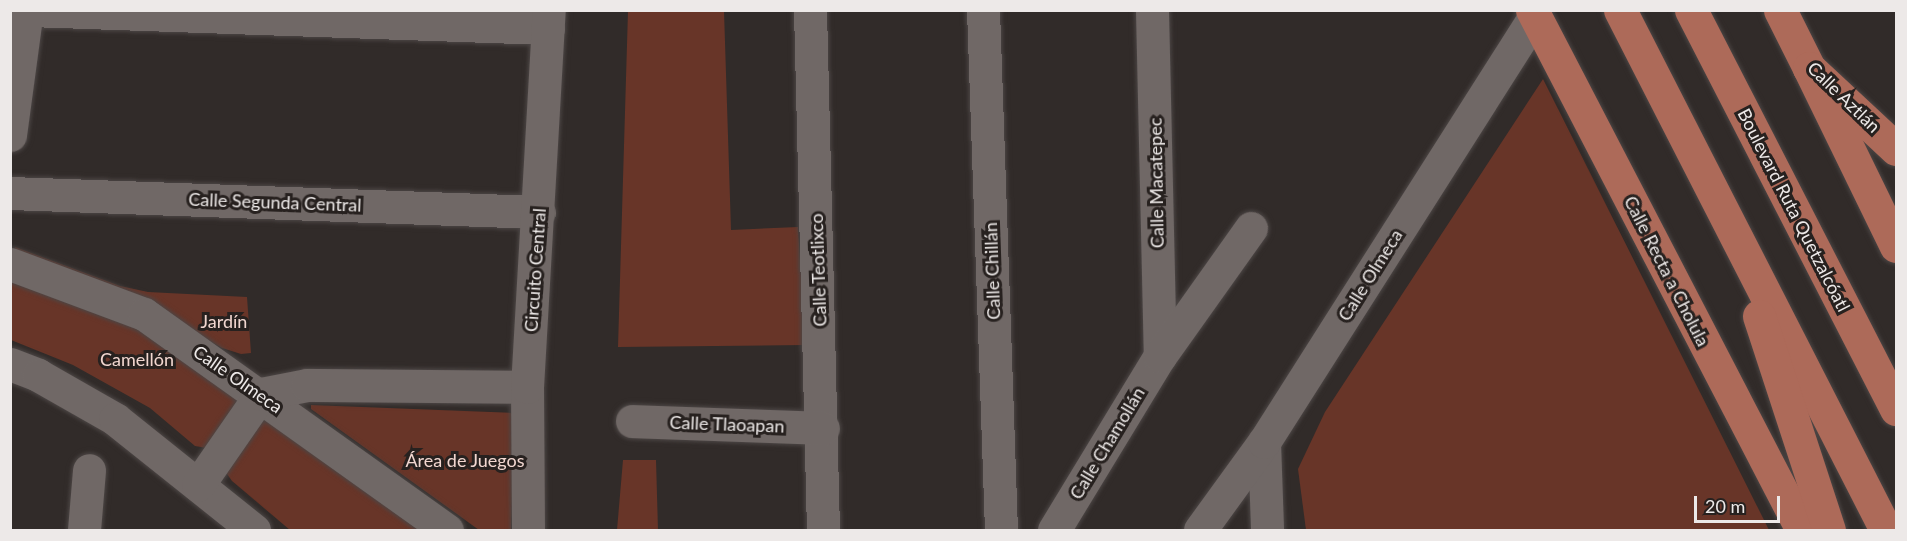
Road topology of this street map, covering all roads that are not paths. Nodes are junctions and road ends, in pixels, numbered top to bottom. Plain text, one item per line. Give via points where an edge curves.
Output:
1 (28, 10) edge
2 (810, 10) edge
3 (983, 10) edge
4 (1152, 10) edge
5 (1620, 10) edge
6 (1690, 10) edge
7 (1780, 10) edge
8 (1533, 13) edge
9 (548, 19) edge
10 (1809, 68) junction
11 (10, 135) edge
12 (1896, 148) edge
13 (10, 193) edge
14 (539, 212) junction
15 (1728, 220) junction
16 (1251, 228) dead end
17 (1896, 246) edge
18 (10, 264) edge
19 (1160, 356) junction
20 (10, 364) edge
21 (527, 387) junction
22 (261, 394) junction
23 (1896, 410) edge
24 (632, 421) dead end
25 (823, 428) junction
26 (1264, 442) junction
27 (89, 470) dead end
28 (198, 485) junction
29 (84, 531) edge
30 (254, 531) edge
31 (447, 531) edge
32 (528, 531) edge
33 (823, 531) edge
34 (1001, 531) edge
35 (1054, 531) edge
36 (1200, 531) edge
37 (1268, 531) edge
38 (1802, 531) edge
39 (1829, 531) edge
40 (1887, 531) edge

1 - 9 street
1 - 11 street
2 - 25 street, Calle Teotlixco
3 - 34 street, Calle Chillán
4 - 19 street, Calle Macatepec
5 - 15 main road
6 - 23 main road, Boulevard Ruta Quetzalcóatl
7 - 10 main road, Calle Aztlán
8 - 26 street, Calle Olmeca
8 - 38 main road, Calle Recta a Cholula
9 - 14 street, Circuito Central
10 - 12 main road, Calle Aztlán
10 - 17 main road
13 - 14 street, Calle Segunda Central
14 - 21 street, Circuito Central
15 - 39 main road
15 - 40 main road
16 - 19 street, Calle Chamollán
18 - 22 street, Calle Olmeca via 144,314
19 - 35 street, Calle Chamollán
20 - 28 street via 38,375 115,419
21 - 22 street via 307,384
21 - 32 street, Circuito Central
22 - 28 street
22 - 31 street, Calle Olmeca
24 - 25 street, Calle Tlaoapan
25 - 33 street, Calle Teotlixco
26 - 36 street, Calle Olmeca
26 - 37 street
27 - 29 street
28 - 30 street

